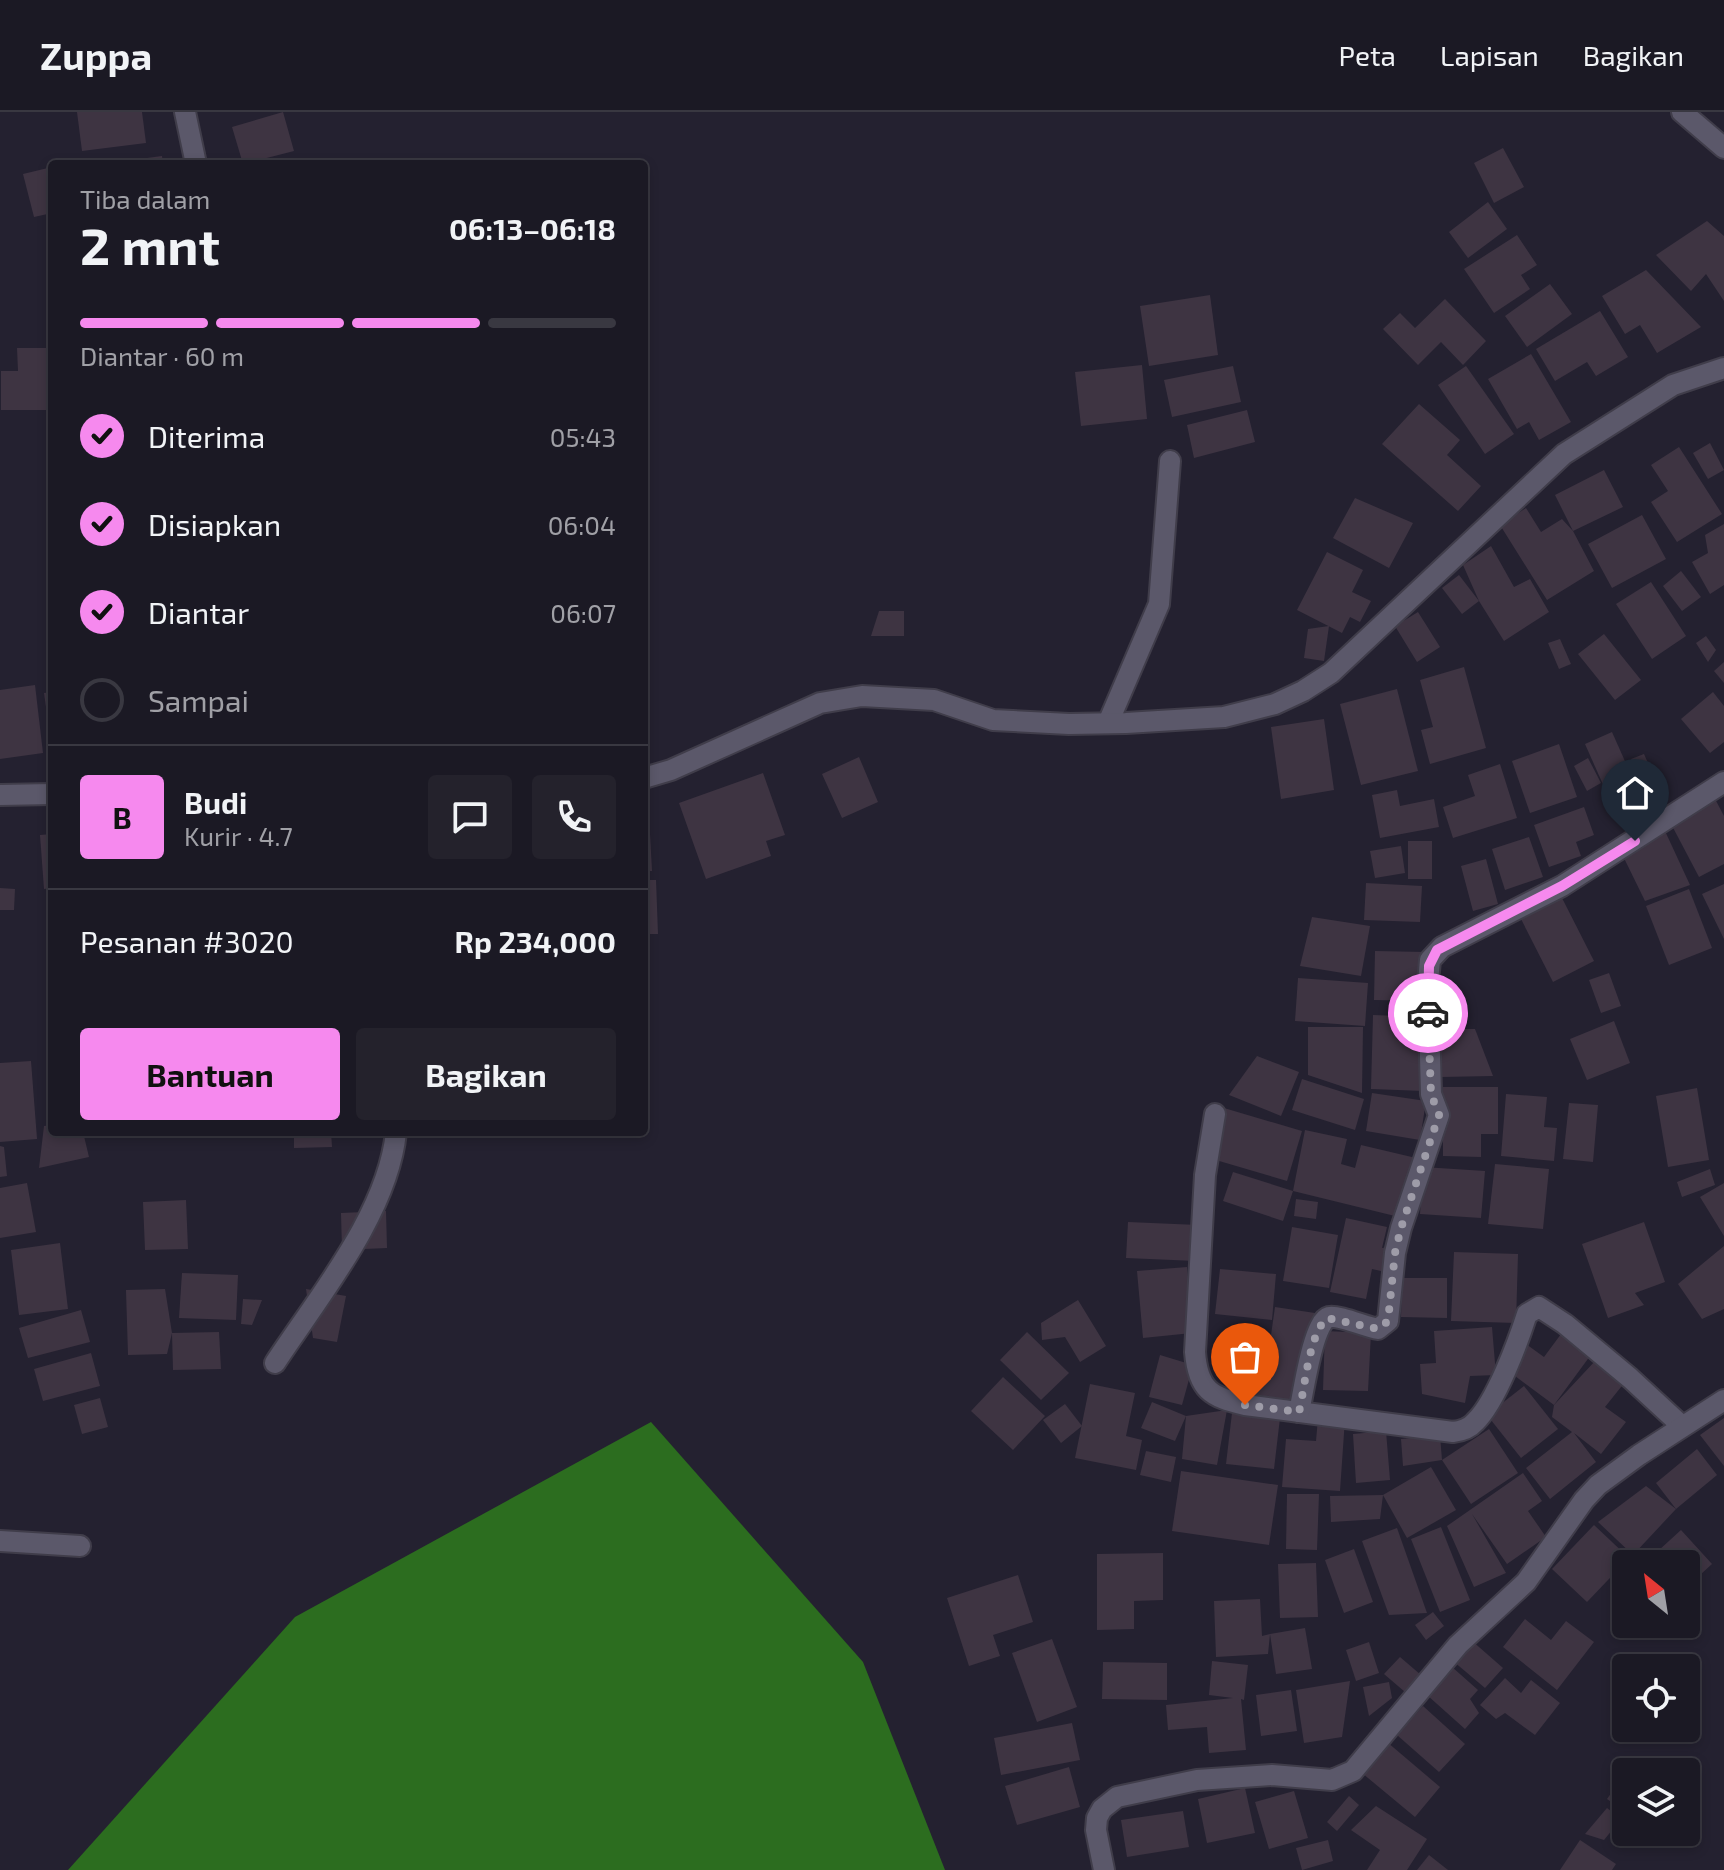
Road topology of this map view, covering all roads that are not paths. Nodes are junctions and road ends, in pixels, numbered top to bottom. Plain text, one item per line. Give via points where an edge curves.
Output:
1 (185, 112) edge
2 (1682, 112) edge
3 (1724, 148) edge
4 (195, 160) edge
5 (1724, 368) edge
6 (1170, 461) dead end
7 (1117, 723) junction
8 (648, 777) edge
9 (1724, 782) edge
10 (48, 794) edge
11 (0, 795) edge
12 (1215, 1114) dead end
13 (395, 1136) edge
14 (275, 1363) dead end
15 (1724, 1400) edge
16 (1299, 1412) junction
17 (1682, 1426) junction
18 (0, 1541) edge
19 (80, 1546) dead end
20 (1104, 1870) edge

1 - 4 street
2 - 3 street
5 - 7 street via 1673,385 1564,454 1331,673 1303,691 1224,717
6 - 7 street via 1159,604
7 - 8 street via 993,720 934,700 862,696 820,703
9 - 16 street via 1562,886 1433,954 1429,1054 1431,1094 1439,1115 1401,1228 1388,1321 1378,1329 1333,1317 1319,1325
10 - 11 street
12 - 16 street via 1205,1175 1196,1365 1213,1396
13 - 14 street via 387,1179 372,1211
15 - 17 street
16 - 17 street via 1465,1430 1487,1406 1527,1314 1539,1307
17 - 20 street via 1584,1500 1526,1582 1458,1645 1353,1771 1332,1780 1272,1775 1197,1780 1117,1797 1097,1818
18 - 19 street

